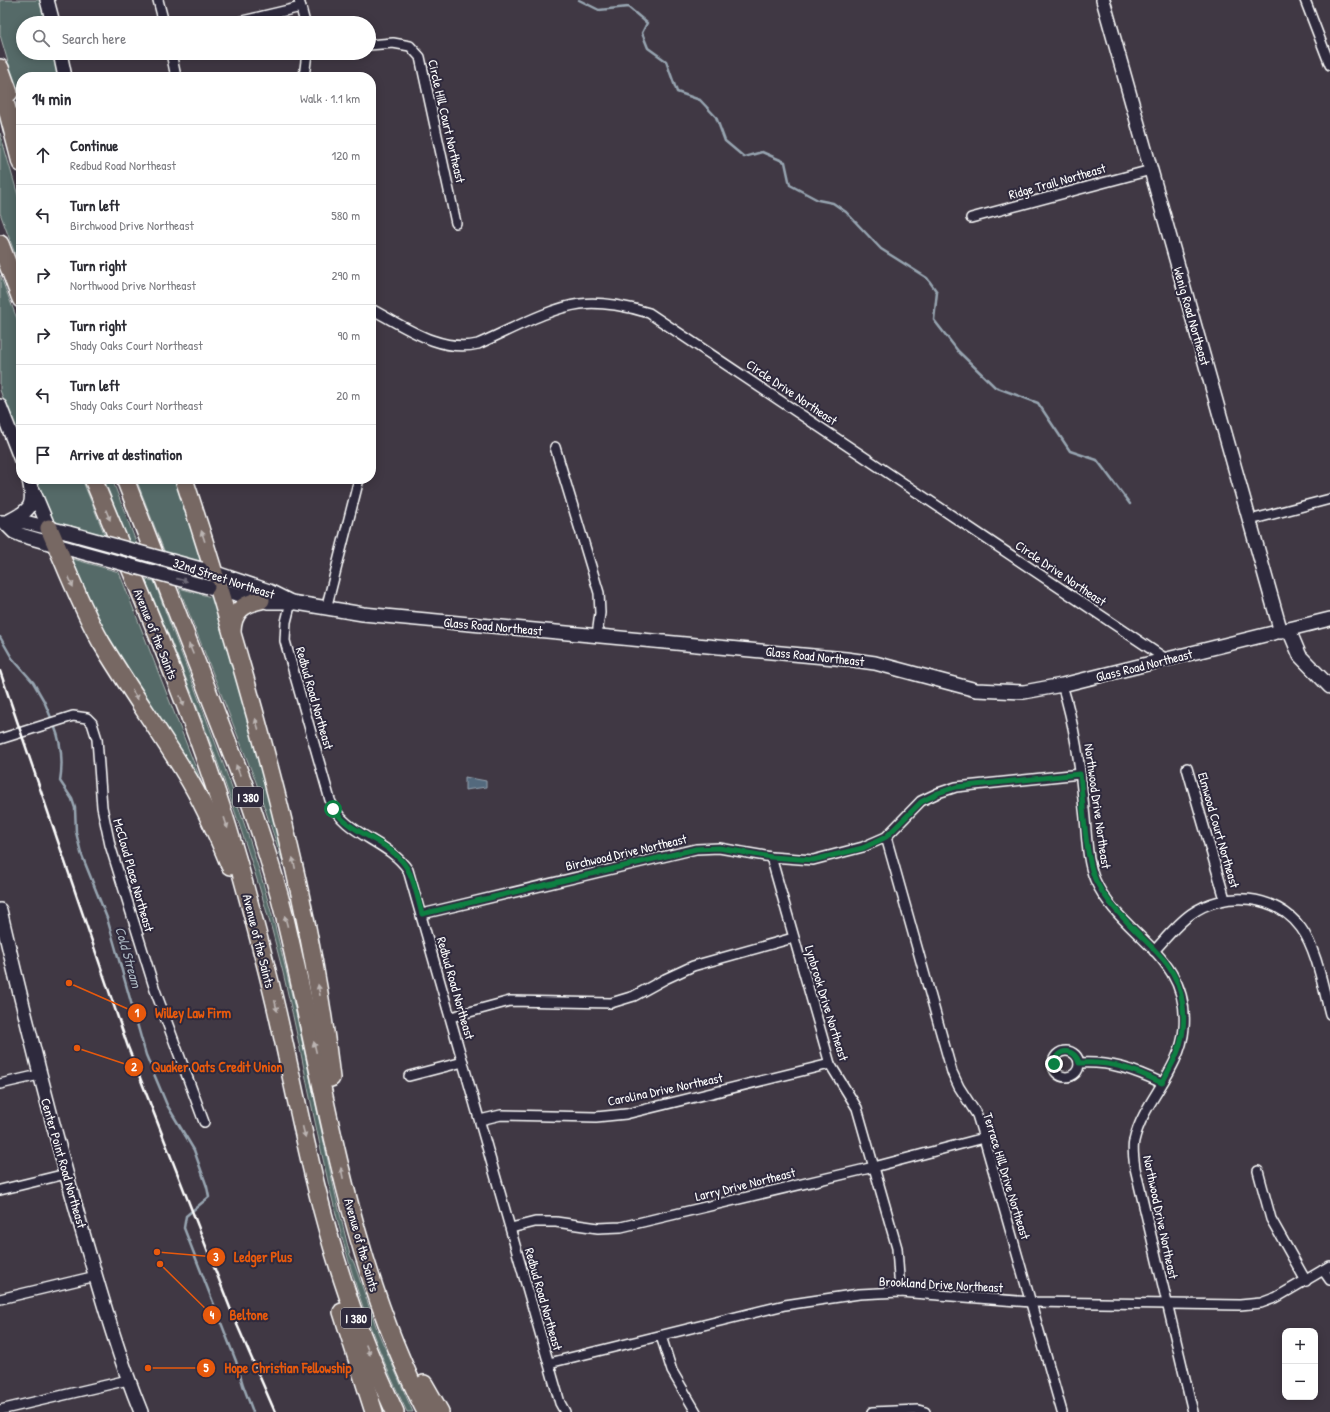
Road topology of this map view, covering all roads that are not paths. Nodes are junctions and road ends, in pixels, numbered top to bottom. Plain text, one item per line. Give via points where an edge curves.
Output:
1 (47, 0) edge
2 (158, 0) edge
3 (1103, 0) edge
4 (1305, 0) edge
5 (300, 3) edge
6 (51, 16) edge
7 (162, 16) edge
8 (257, 16) edge
9 (303, 16) edge
10 (376, 44) edge
11 (62, 60) edge
12 (172, 60) edge
13 (306, 60) edge
14 (1330, 65) edge
15 (0, 68) edge
16 (65, 72) edge
17 (175, 72) edge
18 (305, 72) edge
19 (0, 82) edge
20 (16, 111) edge
21 (16, 143) edge
22 (1151, 170) junction
23 (971, 218) dead end
24 (456, 223) dead end
25 (0, 244) edge
26 (16, 286) edge
27 (376, 311) edge
28 (0, 406) edge
29 (16, 447) edge
30 (555, 447) dead end
31 (29, 484) edge
32 (30, 484) edge
33 (95, 484) edge
34 (127, 484) edge
35 (185, 484) edge
36 (358, 484) edge
37 (1330, 499) edge
38 (1250, 520) junction
39 (3, 522) edge
40 (50, 528) junction
41 (57, 546) junction
42 (211, 580) junction
43 (261, 600) junction
44 (290, 602) junction
45 (326, 609) junction
46 (1330, 619) edge
47 (1285, 631) junction
48 (232, 633) junction
49 (597, 635) junction
50 (1166, 659) junction
51 (1062, 685) junction
52 (1330, 687) edge
53 (0, 740) edge
54 (1187, 768) dead end
55 (1080, 774) junction
56 (886, 837) junction
57 (771, 857) junction
58 (1225, 899) junction
59 (0, 910) edge
60 (422, 914) junction
61 (794, 938) junction
62 (260, 940) junction
63 (1154, 951) junction
64 (1330, 1014) edge
65 (451, 1017) junction
66 (463, 1062) junction
67 (1079, 1063) dead end
68 (830, 1064) junction
69 (39, 1075) junction
70 (409, 1076) dead end
71 (1162, 1083) junction
72 (0, 1084) edge
73 (480, 1120) junction
74 (204, 1122) dead end
75 (332, 1126) junction
76 (984, 1138) junction
77 (874, 1166) junction
78 (1258, 1171) dead end
79 (66, 1174) junction
80 (0, 1190) edge
81 (325, 1220) junction
82 (511, 1228) junction
83 (1327, 1268) edge
84 (96, 1276) junction
85 (1330, 1280) edge
86 (1306, 1281) junction
87 (375, 1292) junction
88 (900, 1292) junction
89 (0, 1299) edge
90 (1031, 1302) junction
91 (1166, 1304) junction
92 (661, 1336) junction
93 (549, 1363) junction
94 (128, 1380) junction
95 (0, 1410) edge
96 (141, 1412) edge
97 (374, 1412) edge
98 (395, 1412) edge
99 (426, 1412) edge
100 (440, 1412) edge
101 (565, 1412) edge
102 (696, 1412) edge
103 (872, 1412) edge
104 (925, 1412) edge
105 (1062, 1412) edge
106 (1193, 1412) edge

1 - 6 street
2 - 7 street
3 - 22 street, Wenig Road Northeast
4 - 14 street
5 - 8 street
5 - 9 street
10 - 24 street, Circle Hill Court Northeast via 410,46 420,57
11 - 16 street
12 - 17 street
13 - 18 street
15 - 20 highway
19 - 21 highway
22 - 23 street, Ridge Trail Northeast
22 - 38 street, Wenig Road Northeast
25 - 26 highway
27 - 50 street, Circle Drive Northeast via 430,340 466,346 478,344 565,307 582,303 632,308 649,313
28 - 29 street
30 - 49 street via 599,593
31 - 39 street via 32,493 30,506 25,512
32 - 40 street
33 -> 62 highway, Avenue of the Saints / I 380 via 208,768
75 -> 34 highway, Avenue of the Saints / I 380 via 288,929 258,827
42 -> 35 highway
36 - 45 street
37 - 38 street
38 - 47 street, Wenig Road Northeast
39 - 40 street, 32nd Street Northeast via 18,521
39 - 41 street, 32nd Street Northeast via 14,532
40 - 41 highway
40 - 42 street, 32nd Street Northeast, bridge
41 -> 42 street, 32nd Street Northeast, bridge
41 -> 62 highway via 77,596 100,640 204,808
42 - 43 street, 32nd Street Northeast
42 - 44 street, 32nd Street Northeast via 269,591
42 - 48 highway
43 - 44 street, 32nd Street Northeast
43 - 48 highway via 245,605 237,612
44 - 45 street, Glass Road Northeast
44 - 60 street, Redbud Road Northeast via 285,641 333,809 348,825 401,860 408,870
45 - 49 street, Glass Road Northeast
46 - 47 street, Glass Road Northeast
47 - 50 street, Glass Road Northeast
47 - 52 street, Wenig Road Northeast via 1300,656
75 -> 48 highway via 332,1085 325,1028 300,892 278,800
49 - 51 street, Glass Road Northeast via 875,663 976,690 1024,692
50 - 51 street, Glass Road Northeast
51 - 55 street, Northwood Drive Northeast via 1074,727
53 - 74 street, McCloud Place Northeast via 78,715 86,718 94,728 102,807 110,845 155,990
54 - 58 street, Elmwood Court Northeast
55 - 56 street, Birchwood Drive Northeast via 956,787 921,802
55 - 63 street, Northwood Drive Northeast via 1090,859 1095,880 1105,897
56 - 57 street, Birchwood Drive Northeast via 863,848 813,860
56 - 76 street, Terrace Hill Drive Northeast via 952,1072 977,1115
57 - 60 street, Birchwood Drive Northeast via 719,848 696,849
57 - 61 street, Lynbrook Drive Northeast
58 - 63 street via 1207,904 1191,914
58 - 64 street via 1268,902 1286,913 1301,928 1311,948
59 - 69 street, Center Point Road Northeast
60 - 65 street, Redbud Road Northeast
61 - 65 street via 693,966 634,996 611,1003 510,1001
61 - 68 street, Lynbrook Drive Northeast
62 -> 81 highway, Avenue of the Saints / I 380
63 - 71 street, Northwood Drive Northeast via 1167,964 1174,976 1179,989 1184,1029 1178,1051
65 - 66 street, Redbud Road Northeast
66 - 70 street
66 - 73 street, Redbud Road Northeast
67 - 71 street via 1118,1065
68 - 73 street, Carolina Drive Northeast via 626,1114 501,1114
68 - 77 street, Lynbrook Drive Northeast via 857,1108
69 - 72 street
69 - 79 street, Center Point Road Northeast
71 - 91 street, Northwood Drive Northeast via 1134,1142 1135,1168
73 - 82 street, Redbud Road Northeast
87 -> 75 highway, Avenue of the Saints / I 380 via 349,1201
76 - 77 street, Larry Drive Northeast
76 - 90 street, Terrace Hill Drive Northeast
77 - 82 street, Larry Drive Northeast via 621,1227 598,1228 535,1222
77 - 88 street, Lynbrook Drive Northeast via 897,1248
78 - 86 street via 1271,1219
79 - 80 street
79 - 84 street, Center Point Road Northeast
81 - 97 highway via 330,1271
81 -> 98 highway, Avenue of the Saints / I 380 via 366,1348
82 - 93 street, Redbud Road Northeast
83 - 85 street
83 - 86 street, Brookland Drive Northeast
84 - 89 street
84 - 94 street, Center Point Road Northeast
86 - 91 street, Brookland Drive Northeast via 1278,1297 1261,1303
87 - 99 highway, Avenue of the Saints / I 380 via 391,1336
87 - 100 highway via 399,1332
88 - 90 street, Brookland Drive Northeast
88 - 92 street, Brookland Drive Northeast via 838,1296 803,1302
90 - 91 street, Brookland Drive Northeast
90 - 105 street, Terrace Hill Drive Northeast
91 - 106 street, Northwood Drive Northeast
92 - 93 street, Brookland Drive Northeast
92 - 102 street via 672,1371
93 - 101 street, Redbud Road Northeast
94 - 95 street
94 - 96 street, Center Point Road Northeast
103 - 104 street

